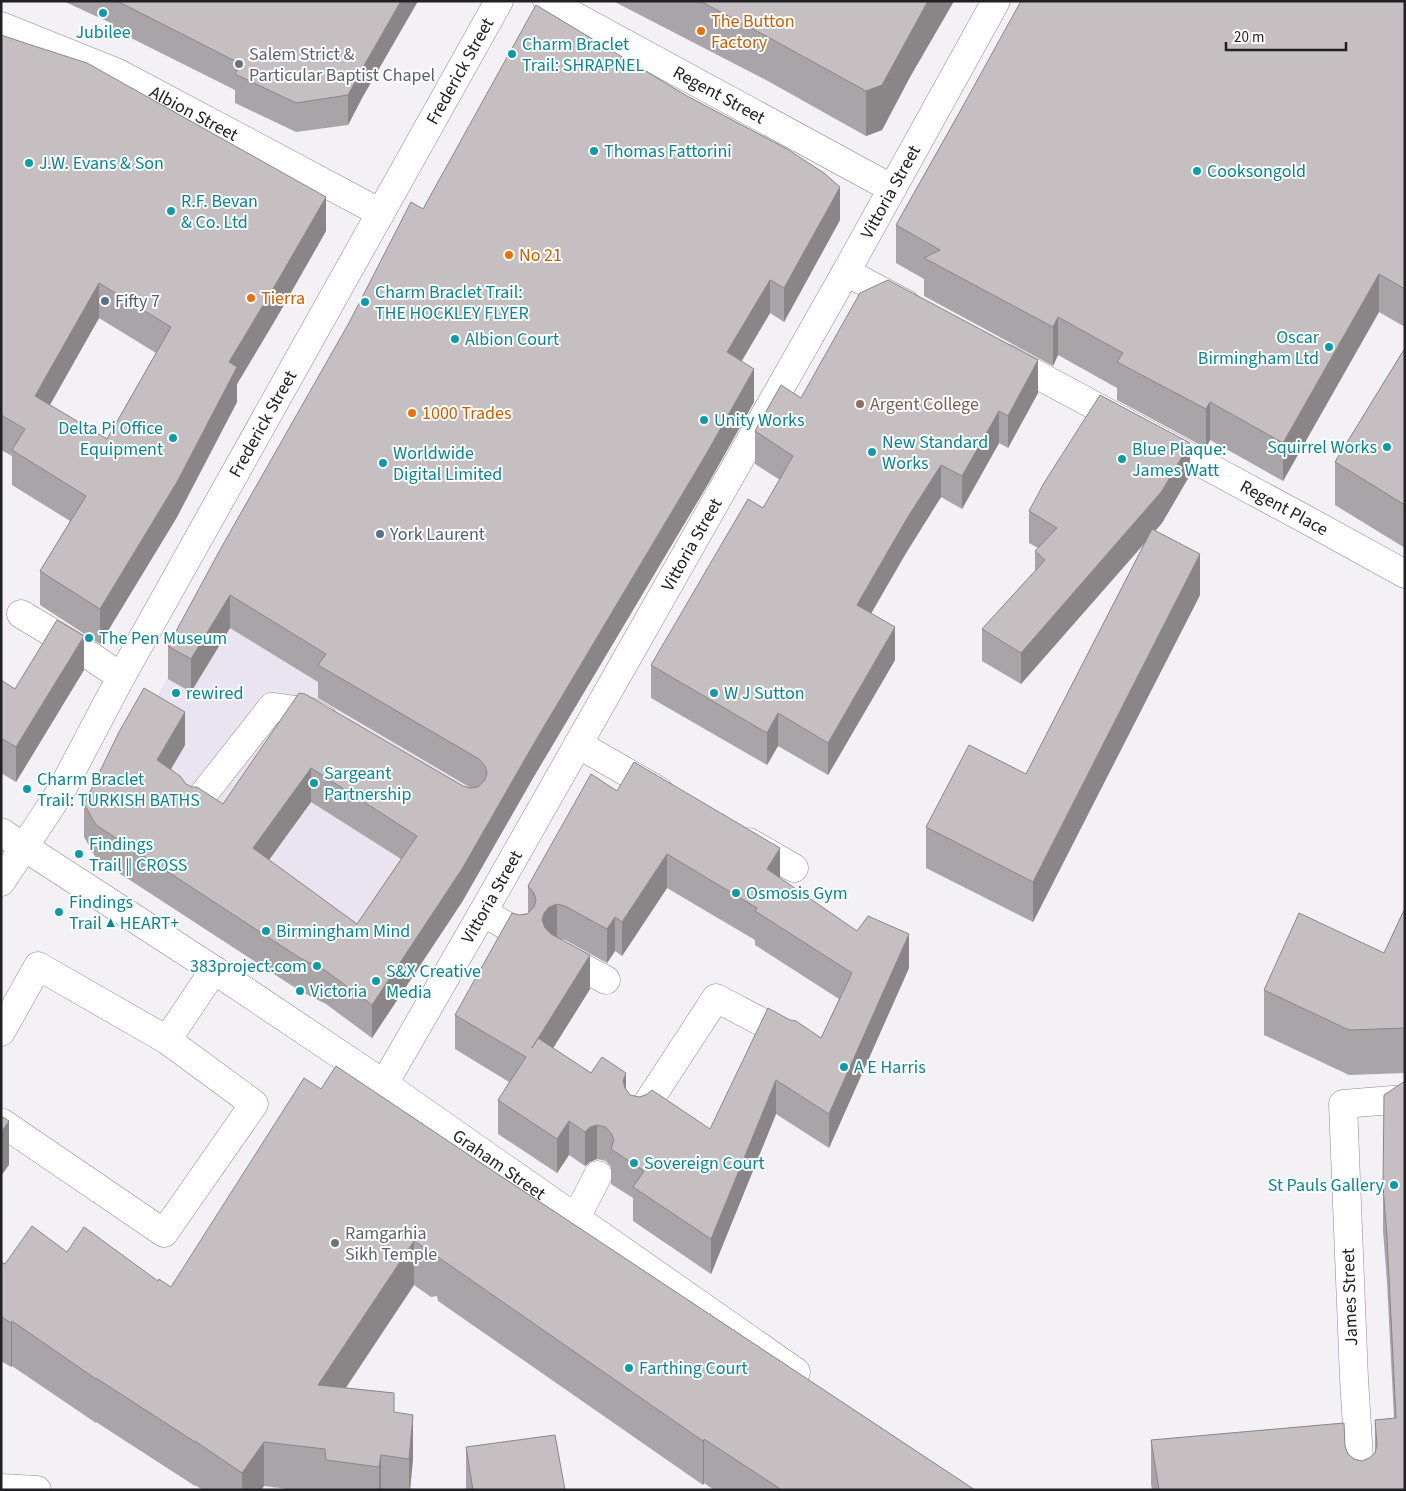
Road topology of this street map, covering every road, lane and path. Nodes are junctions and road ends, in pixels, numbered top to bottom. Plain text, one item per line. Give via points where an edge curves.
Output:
1 (499, 1) edge
2 (547, 1) edge
3 (996, 1) edge
4 (1, 26) edge
5 (892, 188) junction
6 (381, 214) junction
7 (846, 272) junction
8 (929, 317) edge
9 (982, 345) edge
10 (1405, 574) edge
11 (21, 614) dead end
12 (121, 677) junction
13 (344, 732) edge
14 (578, 744) junction
15 (682, 804) edge
16 (196, 805) edge
17 (725, 828) edge
18 (1, 832) edge
19 (24, 847) junction
20 (794, 868) dead end
21 (1, 882) edge
22 (483, 912) junction
23 (520, 934) edge
24 (558, 954) edge
25 (214, 970) junction
26 (606, 980) dead end
27 (1, 1032) edge
28 (167, 1040) junction
29 (797, 1040) edge
30 (384, 1084) junction
31 (1405, 1099) edge
32 (639, 1116) edge
33 (1, 1122) edge
34 (598, 1175) dead end
35 (576, 1218) junction
36 (817, 1387) edge
37 (1, 1488) edge
38 (37, 1490) edge
39 (1361, 1490) edge

1 - 6 street, Frederick Street
2 - 5 street, Regent Street
3 - 5 street, Vittoria Street
4 - 6 street, Albion Street via 118,73
5 - 7 street, Vittoria Street
6 - 12 street, Frederick Street
7 - 8 street
7 - 14 street, Vittoria Street
9 - 10 street, Regent Place
11 - 12 street
12 - 19 street, Frederick Street via 61,791
13 - 16 street via 310,712 272,706
14 - 15 street
14 - 22 street, Vittoria Street via 516,832
17 - 20 street
18 - 19 street, Graham Street
19 - 21 street, Frederick Street
19 - 25 street, Graham Street
22 - 23 street
22 - 30 street, Vittoria Street
24 - 26 street
25 - 28 street
25 - 30 street, Graham Street
27 - 28 street via 38,966
28 - 33 street via 254,1104 164,1233
29 - 32 street via 716,998
30 - 35 street, Graham Street
31 - 39 street, James Street via 1343,1104
34 - 35 street
35 - 36 street, Graham Street
37 - 38 street

